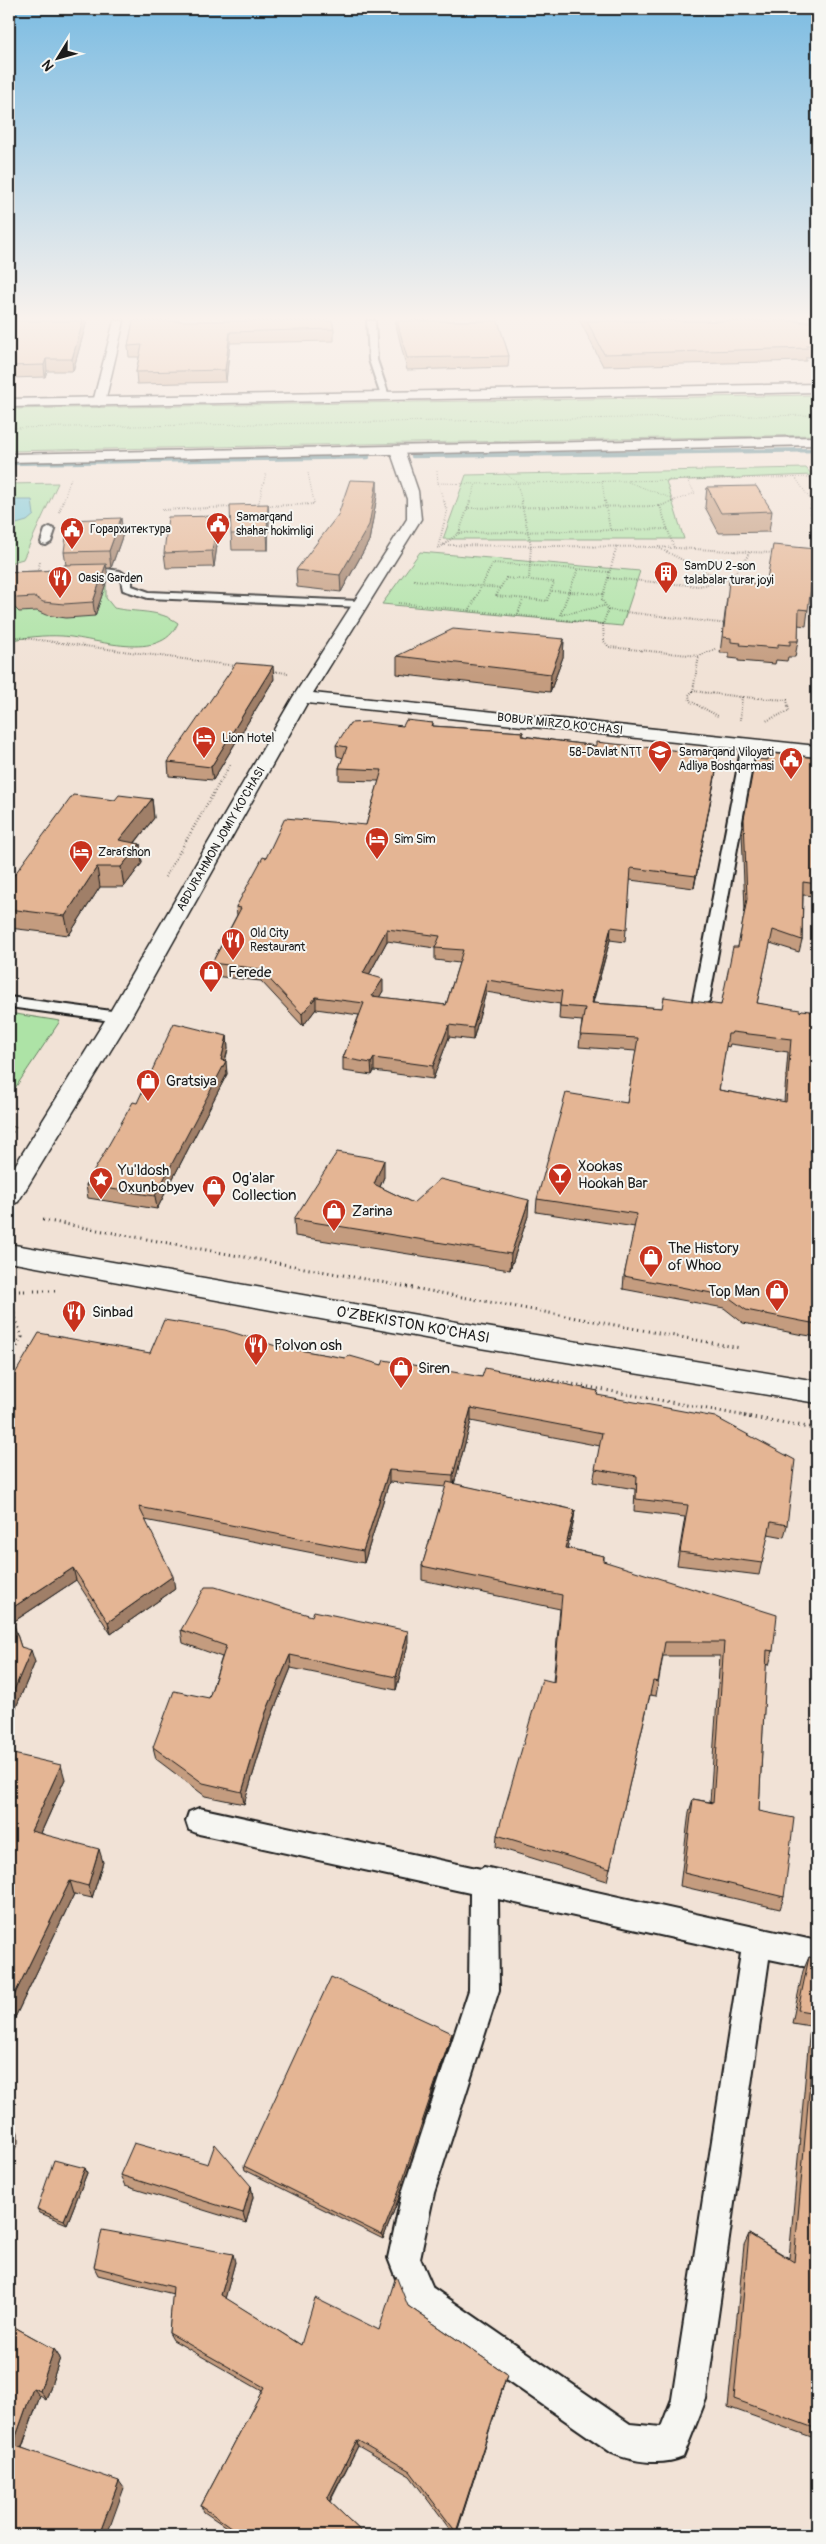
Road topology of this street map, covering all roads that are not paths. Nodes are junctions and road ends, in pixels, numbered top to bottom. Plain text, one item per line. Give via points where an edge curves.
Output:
1 (817, 442) edge
2 (397, 450) junction
3 (9, 458) edge
4 (50, 530) dead end
5 (46, 542) dead end
6 (73, 573) edge
7 (360, 604) junction
8 (302, 697) junction
9 (742, 744) junction
10 (817, 752) edge
11 (701, 1001) edge
12 (9, 1002) edge
13 (119, 1017) junction
14 (9, 1196) edge
15 (9, 1253) edge
16 (817, 1392) edge
17 (199, 1821) dead end
18 (484, 1881) junction
19 (757, 1941) junction
20 (817, 1955) edge

1 - 2 main road
2 - 3 main road
2 - 7 main road, ABDURAHMON JOMIY KO'CHASI via 398,462 416,504 414,519
4 - 5 lane
6 - 7 lane via 120,574 126,579 127,588 148,595
7 - 8 main road, ABDURAHMON JOMIY KO'CHASI
8 - 9 main road, BOBUR MIRZO KO'CHASI
8 - 13 main road, ABDURAHMON JOMIY KO'CHASI
9 - 10 main road, BOBUR MIRZO KO'CHASI
9 - 11 lane
12 - 13 lane
13 - 14 main road, ABDURAHMON JOMIY KO'CHASI
15 - 16 main road, O'ZBEKISTON KO'CHASI via 470,1335
17 - 18 lane
18 - 19 lane
18 - 19 lane via 484,1990 418,2193 404,2258 421,2300 624,2441 671,2445 689,2399
19 - 20 lane

